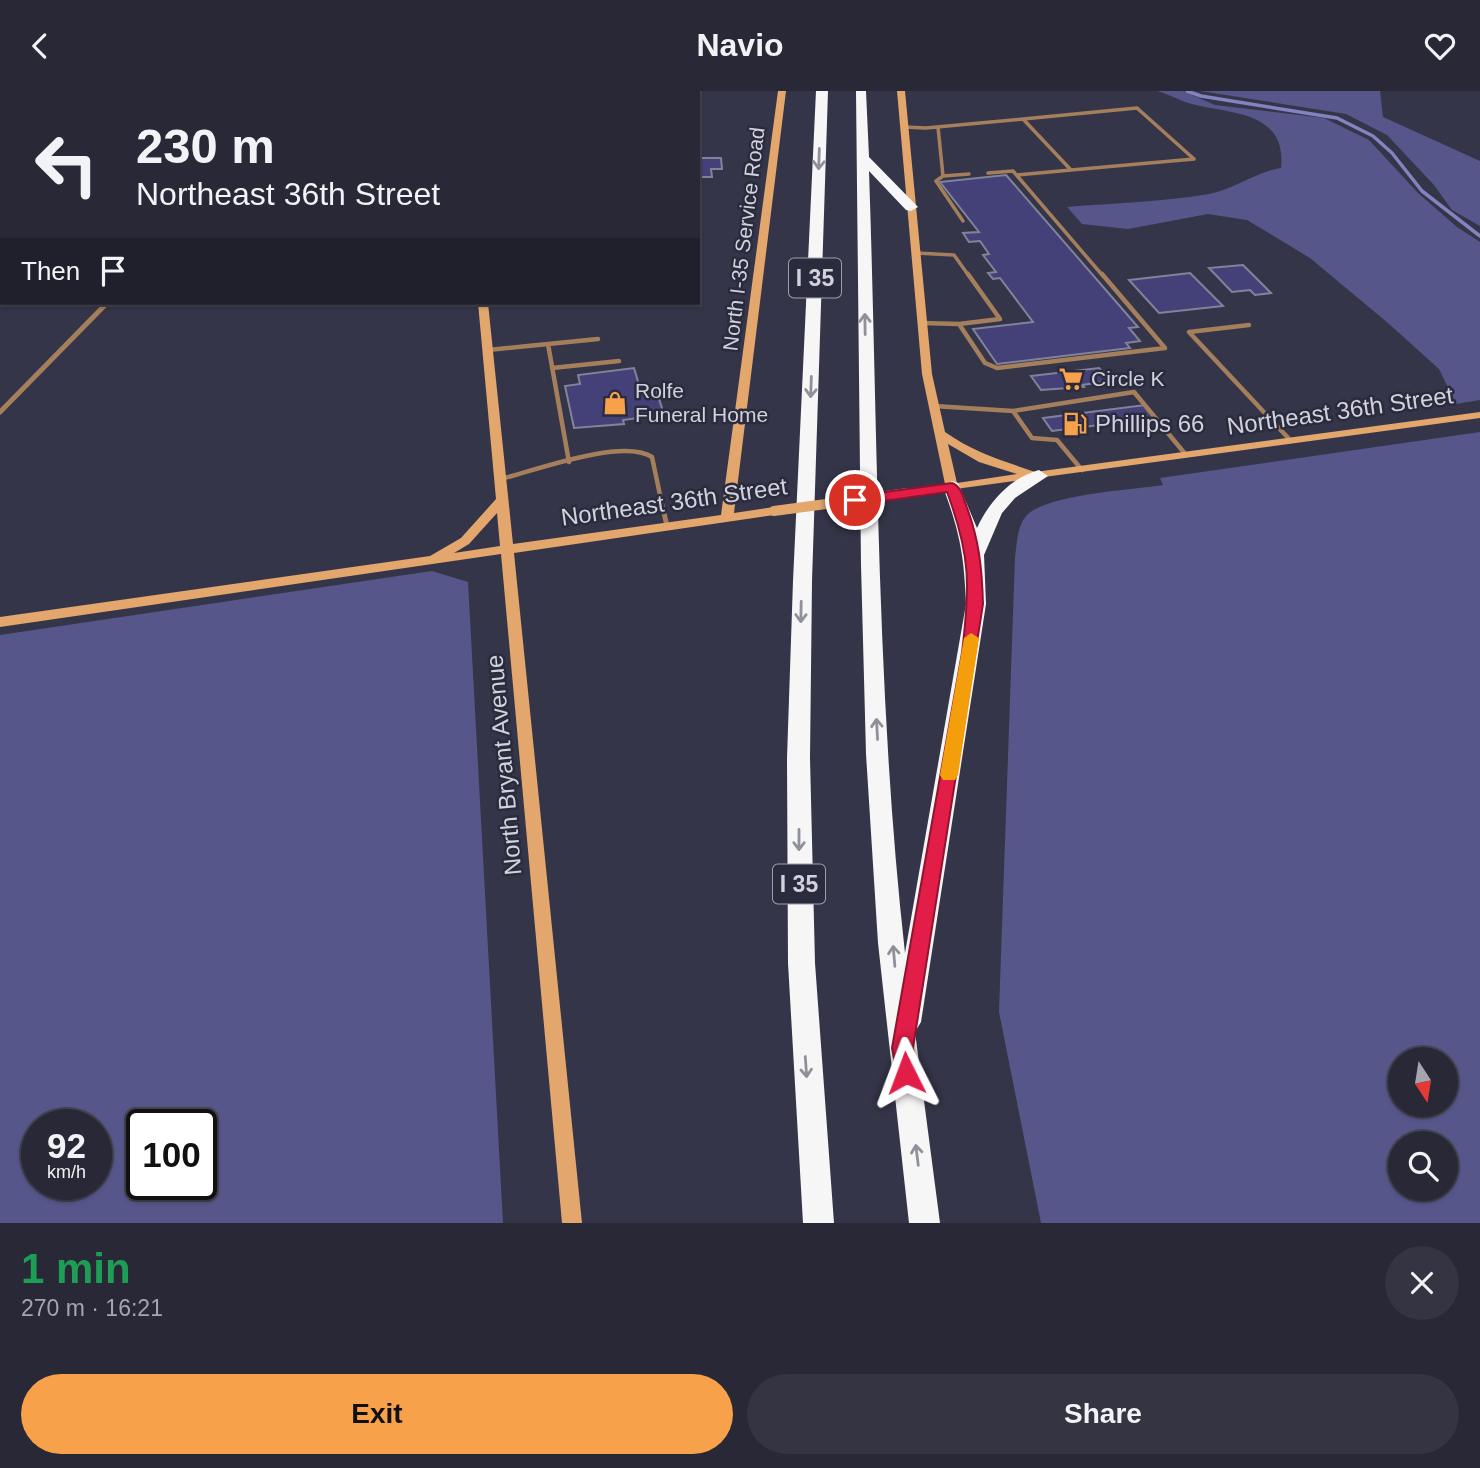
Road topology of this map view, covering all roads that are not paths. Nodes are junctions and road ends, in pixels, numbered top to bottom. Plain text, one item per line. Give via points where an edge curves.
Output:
1 (782, 91) edge
2 (822, 91) edge
3 (861, 91) edge
4 (901, 91) edge
5 (1023, 119) junction
6 (904, 127) junction
7 (938, 127) junction
8 (863, 158) junction
9 (1071, 170) junction
10 (988, 173) dead end
11 (969, 174) dead end
12 (1017, 175) junction
13 (943, 176) junction
14 (911, 207) junction
15 (963, 221) dead end
16 (915, 253) junction
17 (105, 305) edge
18 (483, 305) edge
19 (921, 323) junction
20 (959, 324) junction
21 (1249, 325) dead end
22 (598, 338) dead end
23 (548, 344) junction
24 (488, 350) junction
25 (619, 361) dead end
26 (552, 368) junction
27 (934, 405) junction
28 (1013, 411) junction
29 (0, 412) edge
30 (1480, 415) edge
31 (940, 433) junction
32 (1291, 441) junction
33 (1186, 455) junction
34 (569, 462) junction
35 (1082, 470) junction
36 (1039, 476) junction
37 (501, 479) junction
38 (952, 487) junction
39 (503, 499) junction
40 (727, 517) junction
41 (667, 526) junction
42 (508, 549) junction
43 (974, 555) junction
44 (427, 561) junction
45 (0, 622) edge
46 (902, 1048) junction
47 (572, 1223) edge
48 (818, 1223) edge
49 (925, 1223) edge

1 - 40 main road, North I-35 Service Road
2 -> 48 highway, I 35 via 803,531 799,863 805,1051
3 - 8 highway, I 35
4 - 6 main road
5 - 7 lane
5 - 9 lane
5 - 9 lane via 1137,108 1194,159
6 - 7 lane
6 - 14 main road
7 - 13 lane
8 - 14 highway
46 -> 8 highway, I 35 via 884,851 868,540
9 - 12 lane
10 - 12 lane via 1013,171
11 - 13 lane
12 - 20 lane via 1165,348 997,368 985,363
13 - 15 lane via 936,181
14 - 16 main road
16 - 19 main road
16 - 20 lane via 954,255 1000,319
17 - 29 street
18 - 24 main road, North Bryant Avenue
19 - 20 lane
19 - 27 main road
21 - 32 lane via 1189,332
22 - 23 lane
23 - 24 lane
23 - 26 lane
24 - 37 main road, North Bryant Avenue
25 - 26 lane
26 - 34 lane
27 - 28 lane
27 - 31 main road
28 - 33 lane via 1134,392
28 - 35 lane via 1032,438 1057,440
30 - 32 main road, Northeast 36th Street
31 - 36 main road via 992,465
31 - 38 main road
32 - 33 main road, Northeast 36th Street
33 - 35 main road, Northeast 36th Street
34 - 37 lane
34 - 41 lane via 615,450 643,451 652,457
35 - 36 main road, Northeast 36th Street
36 - 38 main road, Northeast 36th Street
36 - 43 highway via 1009,494 994,511
37 - 39 main road, North Bryant Avenue
38 - 40 main road, Northeast 36th Street, bridge
38 - 43 highway
39 - 42 main road, North Bryant Avenue
39 - 44 main road via 465,541
40 - 41 main road, Northeast 36th Street
41 - 42 main road, Northeast 36th Street
42 - 44 main road, Northeast 36th Street
42 - 47 main road, North Bryant Avenue
43 - 46 highway via 976,604 970,653
44 - 45 main road, Northeast 36th Street
49 -> 46 highway, I 35

